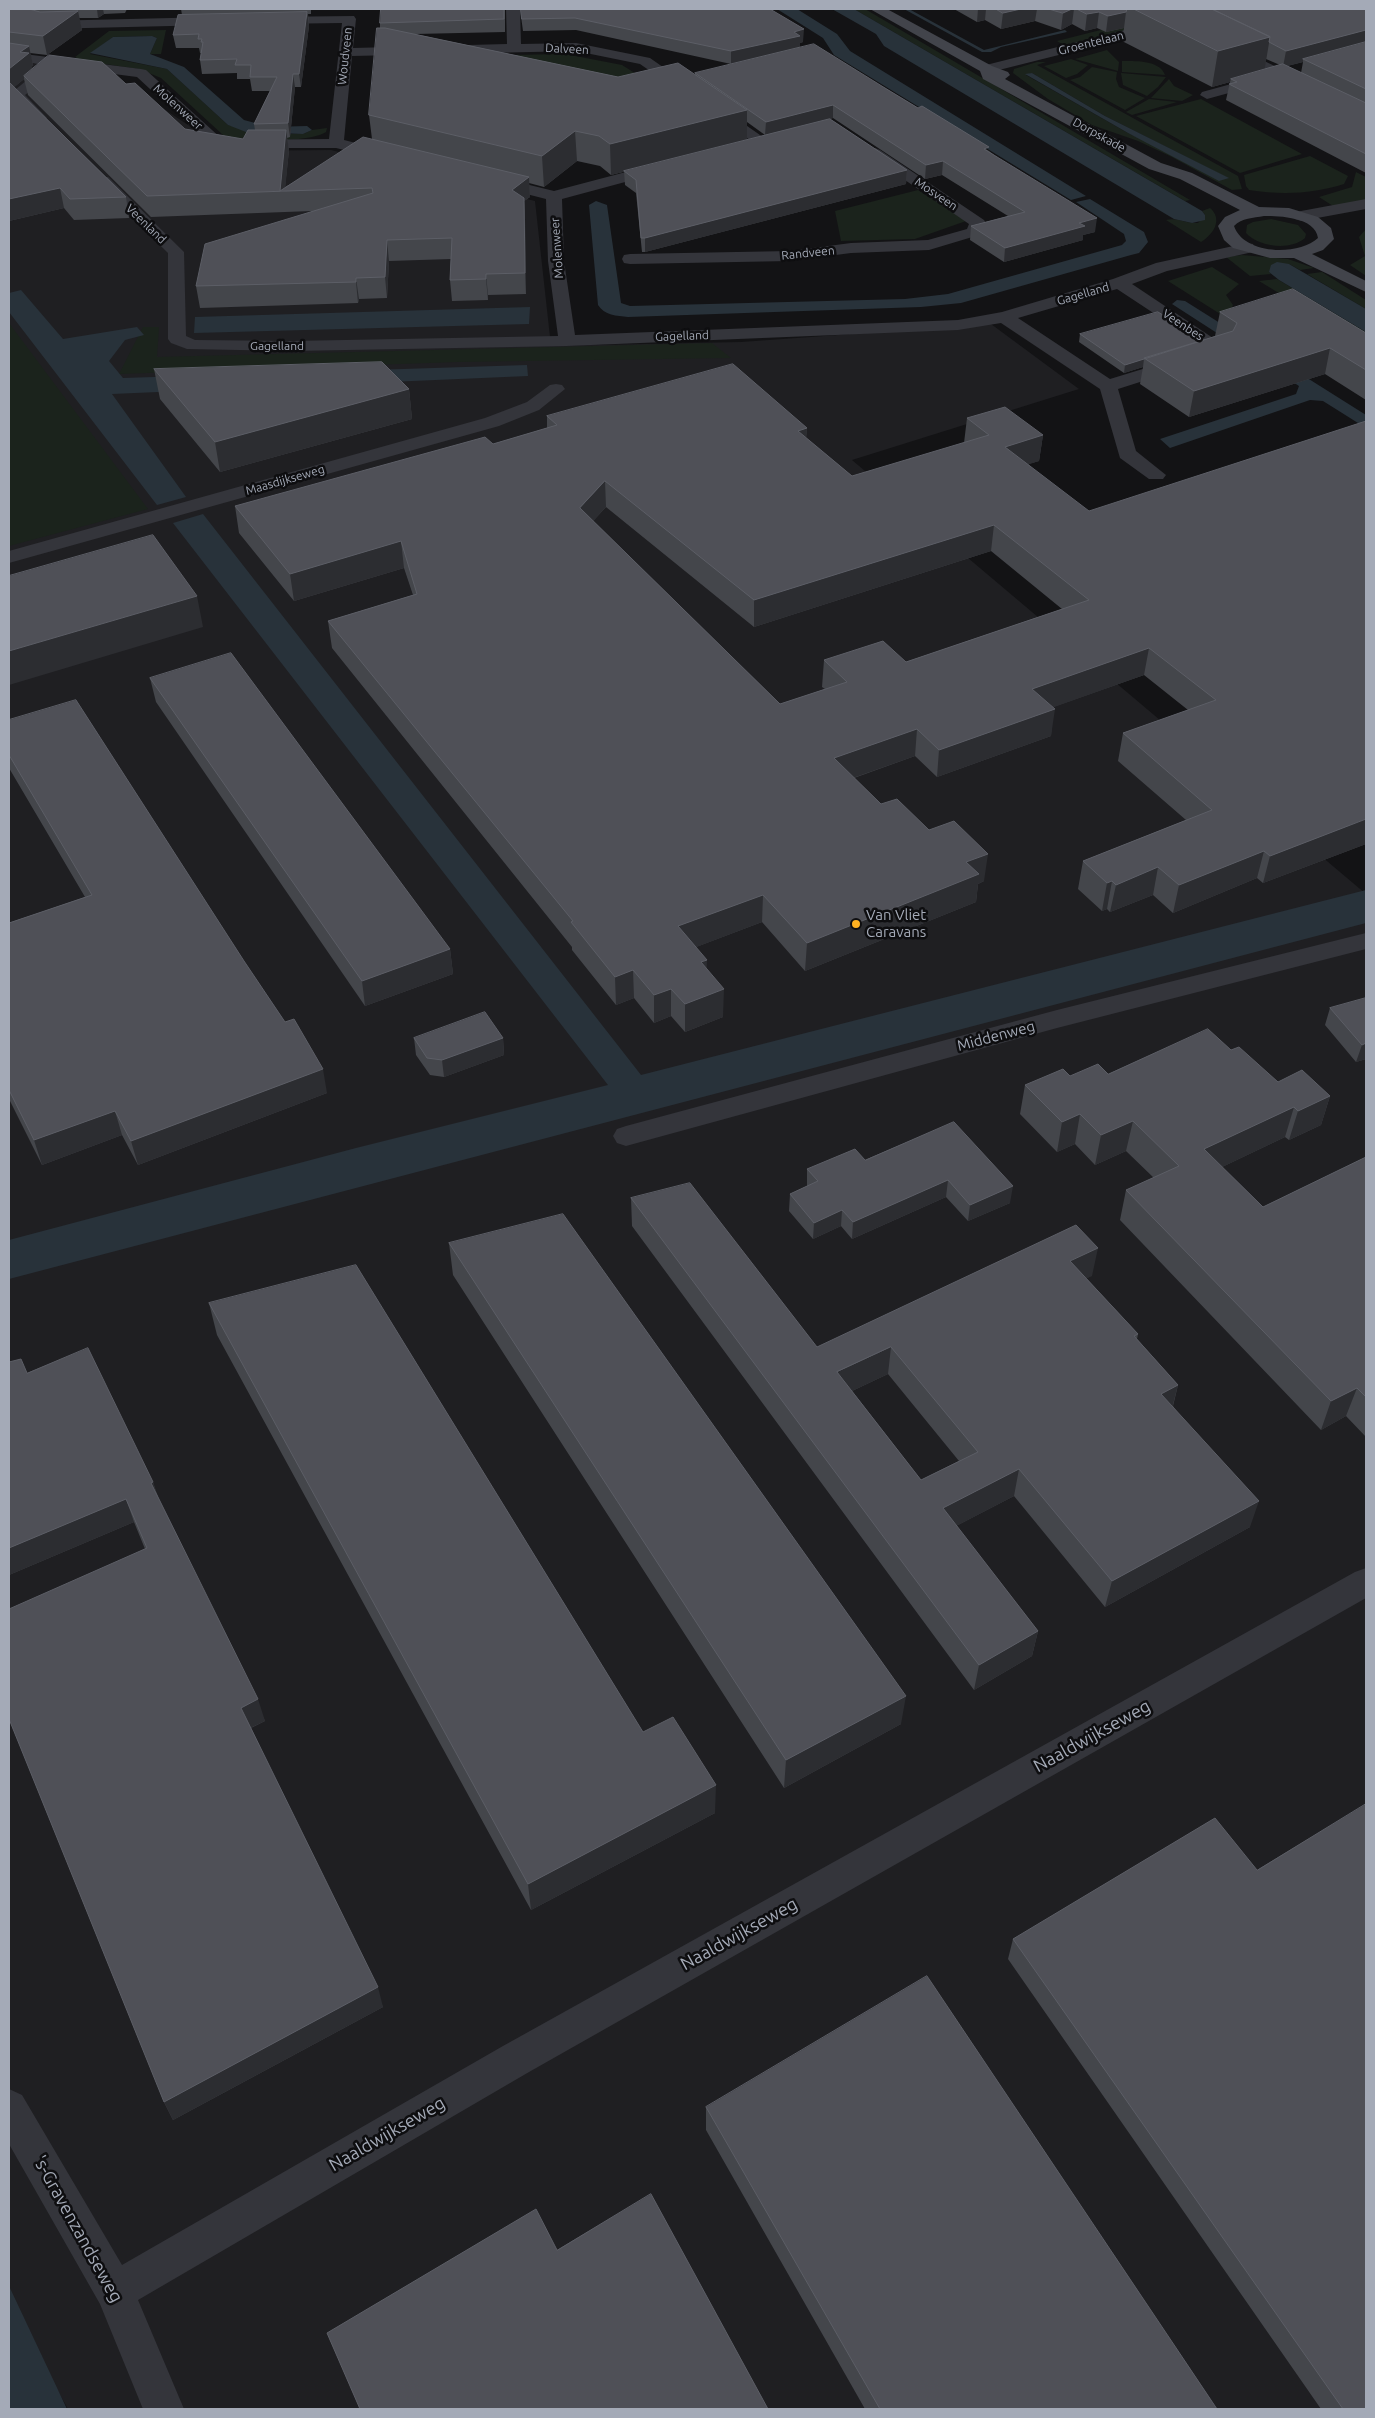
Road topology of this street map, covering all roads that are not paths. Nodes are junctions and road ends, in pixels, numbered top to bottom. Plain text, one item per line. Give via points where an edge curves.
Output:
1 (513, 9) edge
2 (878, 9) edge
3 (1225, 9) edge
4 (1154, 11) edge
5 (9, 13) edge
6 (266, 16) edge
7 (230, 21) edge
8 (1174, 21) junction
9 (1191, 30) edge
10 (1217, 42) edge
11 (514, 48) junction
12 (345, 52) junction
13 (9, 56) edge
14 (56, 63) junction
15 (1303, 68) edge
16 (987, 70) junction
17 (1282, 75) junction
18 (695, 78) edge
19 (676, 82) junction
20 (1206, 95) dead end
21 (13, 96) edge
22 (1366, 116) edge
23 (50, 129) edge
24 (779, 138) edge
25 (762, 142) junction
26 (336, 143) junction
27 (864, 146) edge
28 (742, 147) edge
29 (402, 159) edge
30 (674, 165) edge
31 (1155, 166) junction
32 (91, 170) edge
33 (478, 177) edge
34 (554, 196) junction
35 (1366, 204) edge
36 (1255, 211) junction
37 (1366, 213) edge
38 (1301, 216) junction
39 (1235, 217) junction
40 (978, 223) joint
41 (1321, 226) junction
42 (1230, 237) junction
43 (1319, 247) junction
44 (1248, 248) junction
45 (1298, 254) junction
46 (630, 259) dead end
47 (1162, 267) junction
48 (1119, 283) junction
49 (1366, 286) edge
50 (1004, 317) junction
51 (568, 341) junction
52 (193, 345) joint
53 (1108, 386) junction
54 (556, 389) dead end
55 (1156, 475) dead end
56 (9, 557) edge
57 (1366, 941) edge
58 (626, 1136) dead end
59 (1366, 1582) edge
60 (9, 2108) edge
61 (115, 2291) junction
62 (163, 2409) edge

1 - 11 street
2 - 16 main road, Dorpskade
3 - 8 street, Groentelaan
4 - 8 street
5 - 7 street via 44,25
6 - 12 street, Woudveen via 349,19
8 - 9 street
8 - 16 street, Groentelaan
10 - 17 street
11 - 12 street, Dalveen
11 - 19 street, Dalveen via 576,47 645,60
12 - 26 street, Woudveen
13 - 14 street, Molenweer
14 - 21 street
14 - 26 street, Molenweer via 141,74 219,145
15 - 17 street
16 - 31 main road, Dorpskade via 988,76 1013,91
17 - 20 street
17 - 22 street
18 - 19 street
19 - 25 street, Dalveen
21 - 23 street
24 - 25 street
25 - 28 street
26 - 29 street, Molenweer
27 - 40 street, Mosveen
30 - 34 street
31 - 36 main road, Dorpskade via 1186,176
31 - 39 main road, Dorpskade via 1171,180
32 - 52 street, Veenland via 176,252 177,339
33 - 34 street, Molenweer
34 - 51 street, Molenweer via 556,262
35 - 38 street
36 - 38 main road
36 - 39 main road
37 - 41 street
38 - 41 main road
39 - 42 main road via 1226,226
40 - 46 street, Randveen via 973,232 929,245 851,248 790,256
41 - 43 main road via 1326,240
42 - 44 main road
42 - 47 street, Gagelland via 1180,254
43 - 45 main road
43 - 49 main road
44 - 45 main road via 1272,254
44 - 47 street, Gagelland
45 - 49 main road
47 - 48 street, Gagelland
48 - 50 street, Gagelland
48 - 53 street, Veenbes via 1222,350
50 - 51 street, Gagelland via 958,324
50 - 53 street
51 - 52 street, Gagelland
53 - 55 street via 1127,454
54 - 56 street, Maasdijkseweg via 533,406 492,422
57 - 58 street, Middenweg via 1057,1019
59 - 61 street, Naaldwijkseweg via 516,2059
60 - 61 street, 's-Gravenzandseweg
61 - 62 street, 's-Gravenzandseweg

